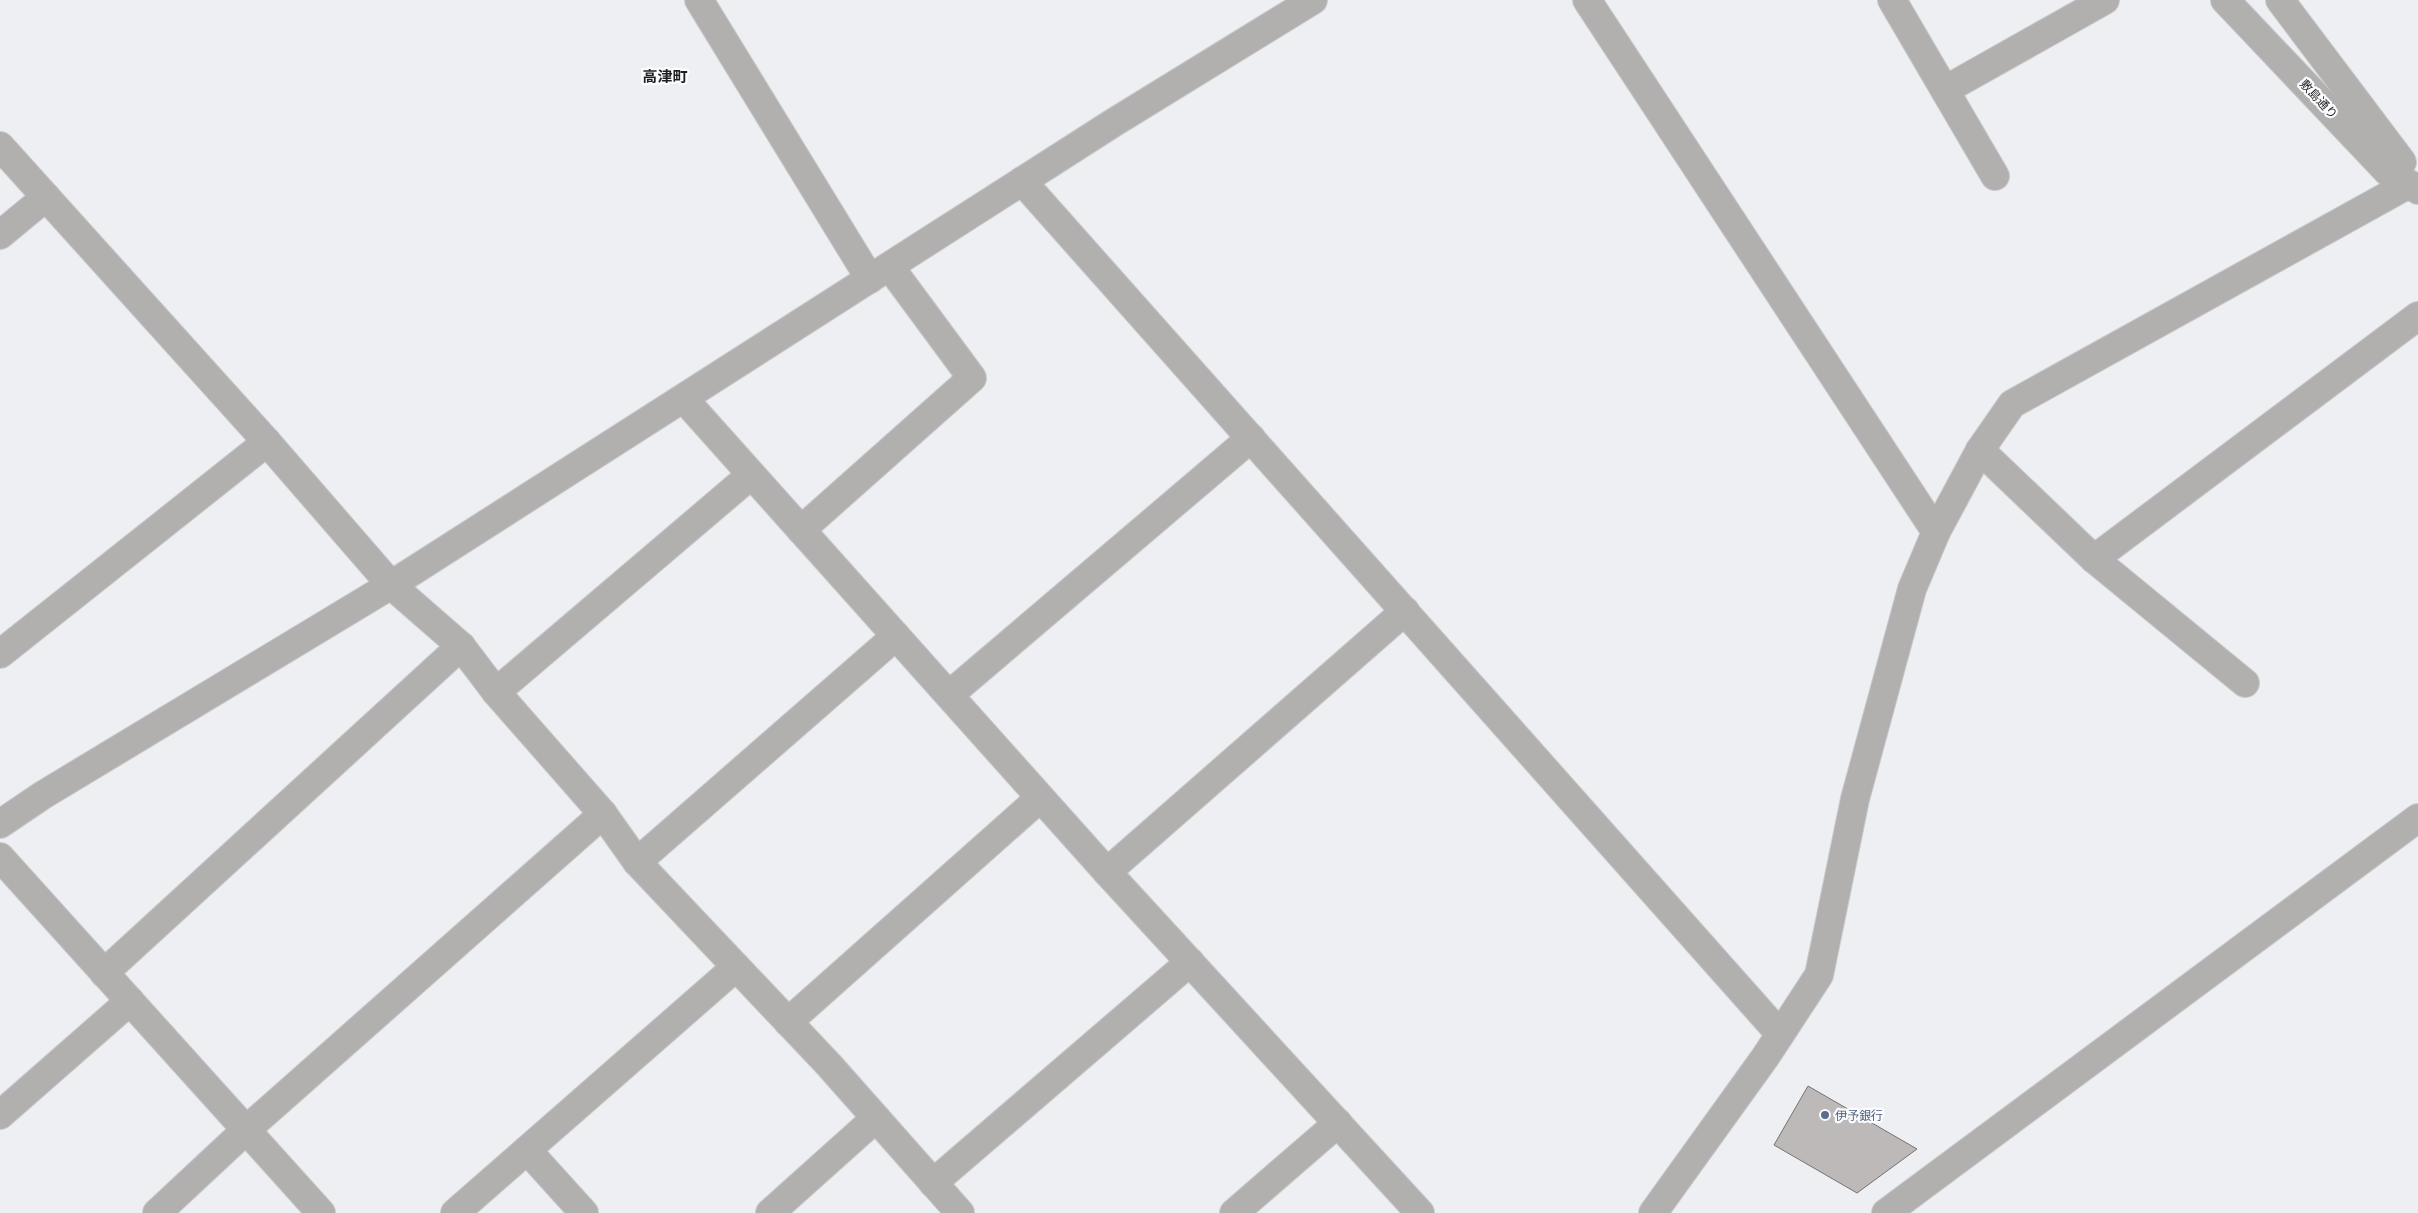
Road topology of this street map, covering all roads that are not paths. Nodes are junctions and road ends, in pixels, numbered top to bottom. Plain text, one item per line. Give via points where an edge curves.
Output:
1 (699, 0) edge
2 (1313, 0) edge
3 (1586, 0) edge
4 (1892, 0) edge
5 (2106, 0) edge
6 (2225, 0) edge
7 (2280, 0) edge
8 (1945, 90) junction
9 (0, 146) edge
10 (2407, 172) edge
11 (1995, 176) dead end
12 (1022, 181) junction
13 (46, 197) junction
14 (0, 235) edge
15 (880, 273) junction
16 (2418, 316) edge
17 (684, 399) junction
18 (1251, 438) junction
19 (267, 442) junction
20 (1980, 450) junction
21 (751, 474) junction
22 (801, 530) junction
23 (1936, 532) junction
24 (2094, 559) junction
25 (391, 585) junction
26 (1405, 611) junction
27 (896, 636) junction
28 (461, 646) junction
29 (0, 654) edge
30 (2245, 683) dead end
31 (496, 692) junction
32 (949, 695) junction
33 (1040, 798) junction
34 (603, 814) junction
35 (2418, 818) edge
36 (0, 824) edge
37 (0, 857) edge
38 (637, 862) junction
39 (1107, 872) junction
40 (1190, 962) junction
41 (736, 967) junction
42 (104, 973) junction
43 (130, 1001) junction
44 (788, 1022) junction
45 (1780, 1034) junction
46 (0, 1115) edge
47 (876, 1118) junction
48 (1338, 1123) junction
49 (246, 1130) junction
50 (526, 1150) junction
51 (933, 1183) junction
52 (157, 1213) edge
53 (321, 1213) edge
54 (455, 1213) edge
55 (584, 1213) edge
56 (770, 1213) edge
57 (960, 1213) edge
58 (1234, 1213) edge
59 (1420, 1213) edge
60 (1653, 1213) edge
61 (1886, 1213) edge

1 - 15 street
2 - 12 street
3 - 23 street
4 - 8 street
5 - 8 street
6 - 10 street, 敷島通り
7 - 10 street
8 - 11 street
9 - 13 street
10 - 20 street via 2012,404
12 - 15 street
12 - 18 street
13 - 14 street
13 - 19 street
15 - 17 street
15 - 22 street via 972,378
16 - 24 street
17 - 21 street
17 - 25 street
18 - 26 street
18 - 32 street
19 - 25 street
19 - 29 street
20 - 23 street
20 - 24 street
21 - 22 street
21 - 31 street
22 - 27 street
23 - 45 street via 1912,589 1855,799 1820,974
24 - 30 street
25 - 28 street
25 - 36 street
26 - 39 street
26 - 45 street
27 - 32 street
27 - 38 street
28 - 31 street
28 - 42 street
31 - 34 street
32 - 33 street
33 - 39 street
33 - 44 street
34 - 38 street
34 - 49 street
35 - 61 street
37 - 42 street
38 - 41 street
39 - 40 street
40 - 48 street
40 - 51 street
41 - 44 street
41 - 50 street
42 - 43 street
43 - 46 street
43 - 49 street
44 - 47 street
45 - 60 street
47 - 51 street
47 - 56 street
48 - 58 street
48 - 59 street
49 - 52 street
49 - 53 street
50 - 54 street
50 - 55 street
51 - 57 street

